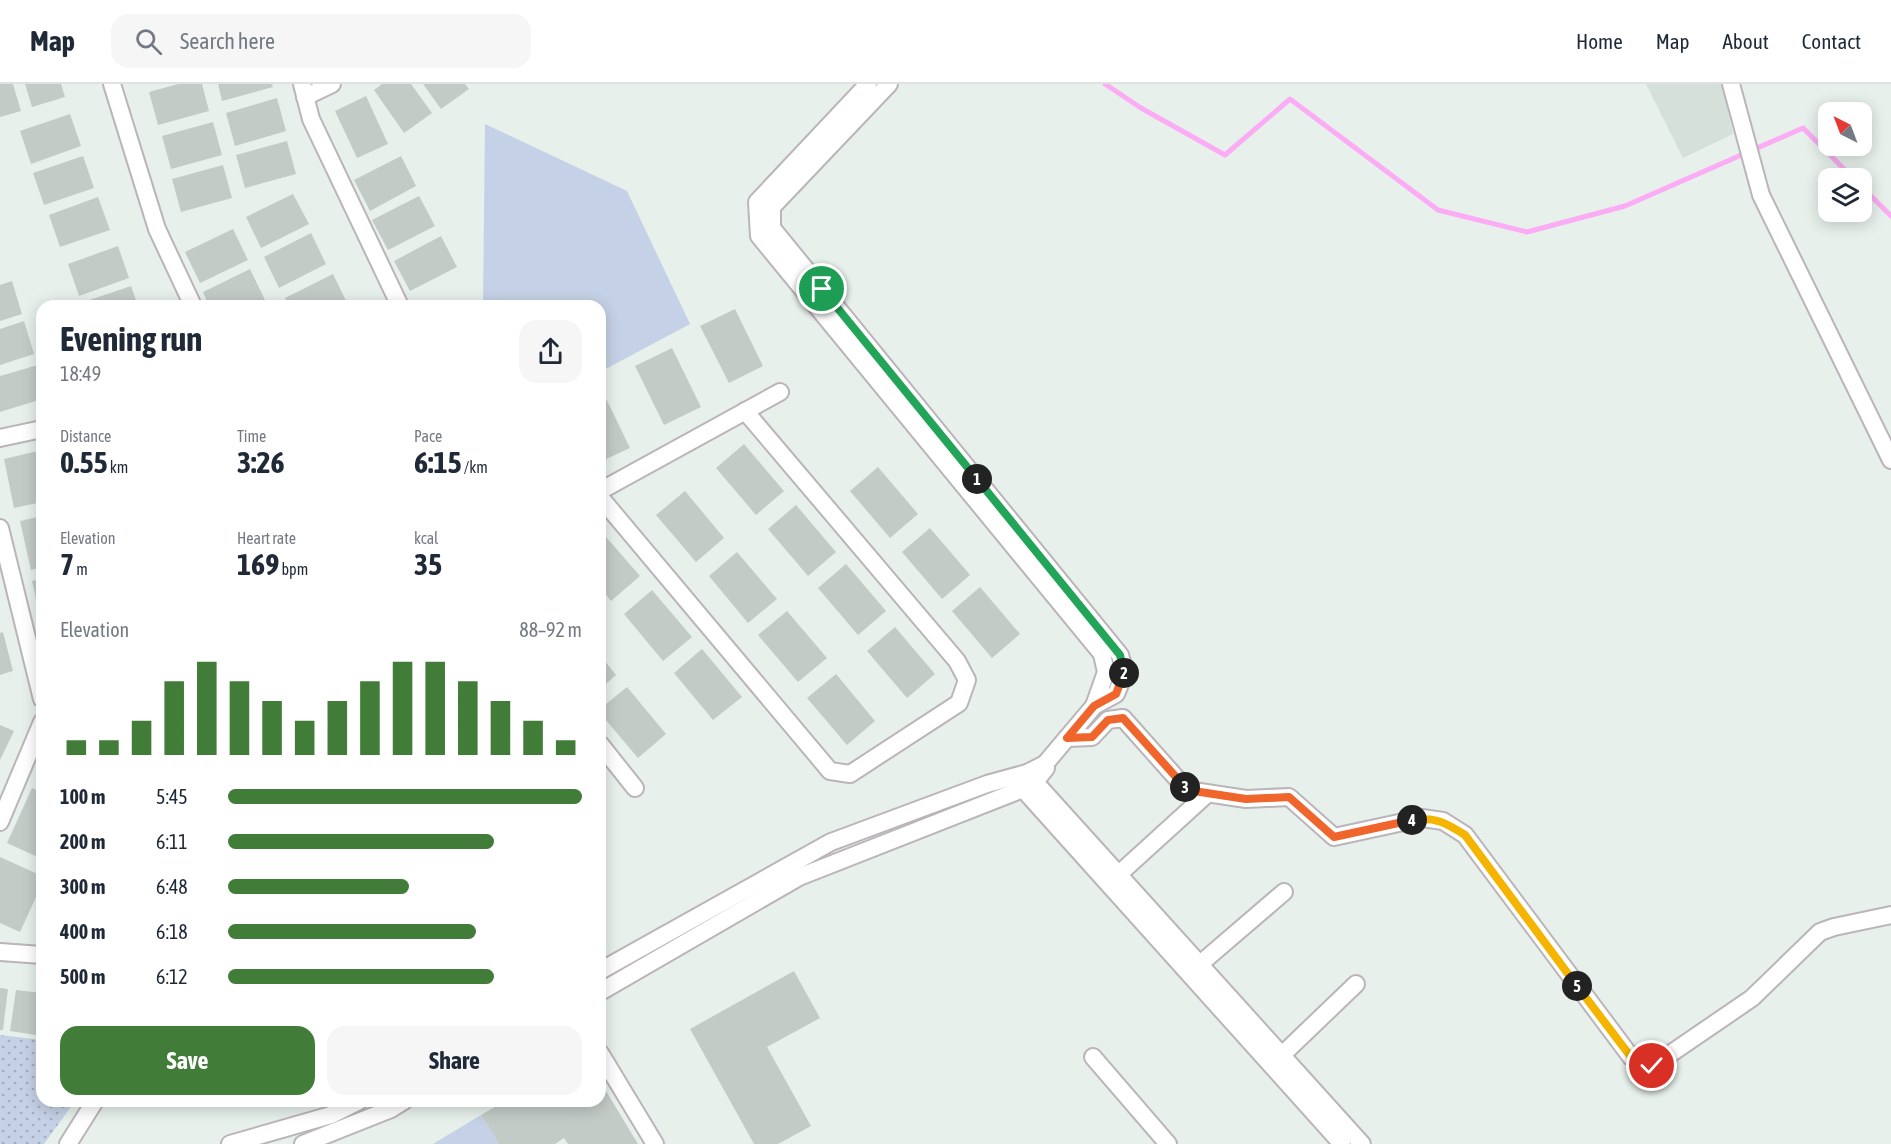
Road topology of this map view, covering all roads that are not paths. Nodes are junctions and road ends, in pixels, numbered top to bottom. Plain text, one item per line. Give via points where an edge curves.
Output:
1 (112, 84) edge
2 (332, 84) edge
3 (868, 84) edge
4 (889, 84) edge
5 (1731, 84) edge
6 (304, 91) edge
7 (190, 300) edge
8 (397, 300) edge
9 (780, 392) dead end
10 (745, 411) junction
11 (36, 430) edge
12 (0, 438) edge
13 (1891, 460) edge
14 (606, 488) edge
15 (606, 504) edge
16 (0, 528) edge
17 (36, 675) edge
18 (1094, 706) junction
19 (36, 737) edge
20 (1067, 738) junction
21 (606, 752) edge
22 (1045, 764) junction
23 (1029, 786) junction
24 (635, 788) dead end
25 (1207, 794) junction
26 (0, 822) edge
27 (1119, 874) junction
28 (1284, 892) dead end
29 (1891, 915) edge
30 (0, 952) edge
31 (36, 955) edge
32 (1200, 964) junction
33 (606, 967) edge
34 (1356, 984) dead end
35 (606, 989) edge
36 (1282, 1055) junction
37 (1093, 1057) dead end
38 (606, 1063) edge
39 (91, 1107) edge
40 (347, 1107) edge
41 (394, 1107) edge
42 (68, 1144) edge
43 (230, 1144) edge
44 (303, 1144) edge
45 (655, 1144) edge
46 (1168, 1144) edge
47 (1342, 1144) edge
48 (1362, 1144) edge

1 - 7 street via 157,229
2 - 6 street
3 - 18 street via 758,202 759,236 1102,654 1106,672
4 - 18 street via 772,207 772,228 1120,655 1125,672 1116,694
5 - 13 street via 1761,195
6 - 8 street via 311,118
9 - 10 street
10 - 14 street
10 - 15 street via 957,661 967,680 959,703 850,774 830,771
11 - 12 street
16 - 17 street
18 - 20 street
19 - 26 street
20 - 22 street
20 - 25 street via 1092,737 1108,720 1123,718 1187,790
21 - 24 street
22 - 23 street via 1046,768
22 - 33 street via 831,842
23 - 27 street
23 - 35 street via 799,877
23 - 47 street
25 - 27 street
25 - 29 street via 1246,799 1289,797 1334,837 1422,818 1443,821 1465,835 1631,1057 1646,1066 1657,1063 1752,998 1820,932
27 - 32 street
28 - 32 street
30 - 31 street
32 - 36 street
34 - 36 street
36 - 48 street
37 - 46 street
38 - 45 street
39 - 42 street
40 - 43 street
41 - 44 street

